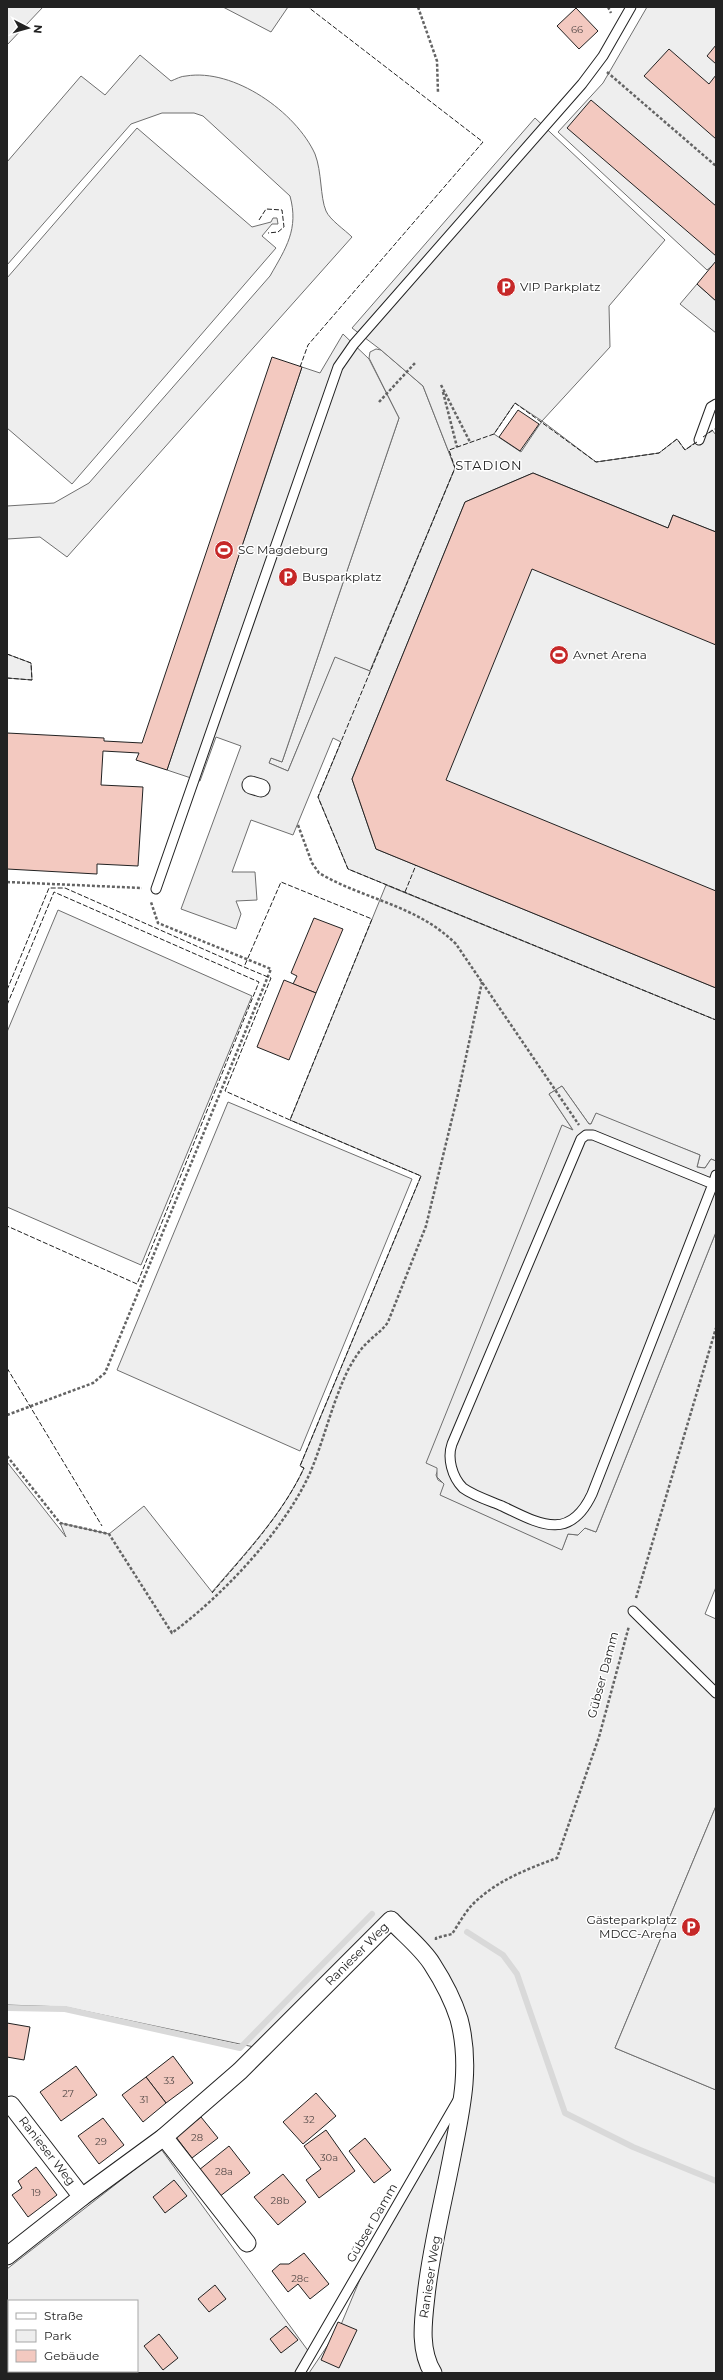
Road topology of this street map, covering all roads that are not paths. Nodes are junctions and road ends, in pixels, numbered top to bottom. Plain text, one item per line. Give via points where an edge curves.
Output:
1 (631, 7) edge
2 (716, 404) edge
3 (699, 440) dead end
4 (156, 889) road end
5 (716, 1175) edge
6 (713, 1184) junction
7 (633, 1611) road end
8 (716, 1693) edge
9 (466, 2086) junction
10 (11, 2106) dead end
11 (164, 2137) junction
12 (82, 2197) junction
13 (247, 2243) dead end
14 (7, 2256) edge
15 (300, 2373) edge
16 (433, 2373) edge

1 - 4 lane via 598,64 582,84 354,344 338,367
2 - 3 lane
5 - 6 lane
6 - 6 lane via 590,1499 578,1514 566,1522 552,1526 544,1525 463,1488 453,1471 450,1450 578,1144 586,1135 593,1135
7 - 8 lane
9 - 11 street, Ranieser Weg via 459,2019 447,1990 432,1963 391,1920 240,2071
9 - 15 lane, Gübser Damm
9 - 16 street, Ranieser Weg via 427,2284 424,2346
10 - 12 street, Ranieser Weg
11 - 12 street, Ranieser Weg
11 - 13 street
12 - 14 street, Ranieser Weg

